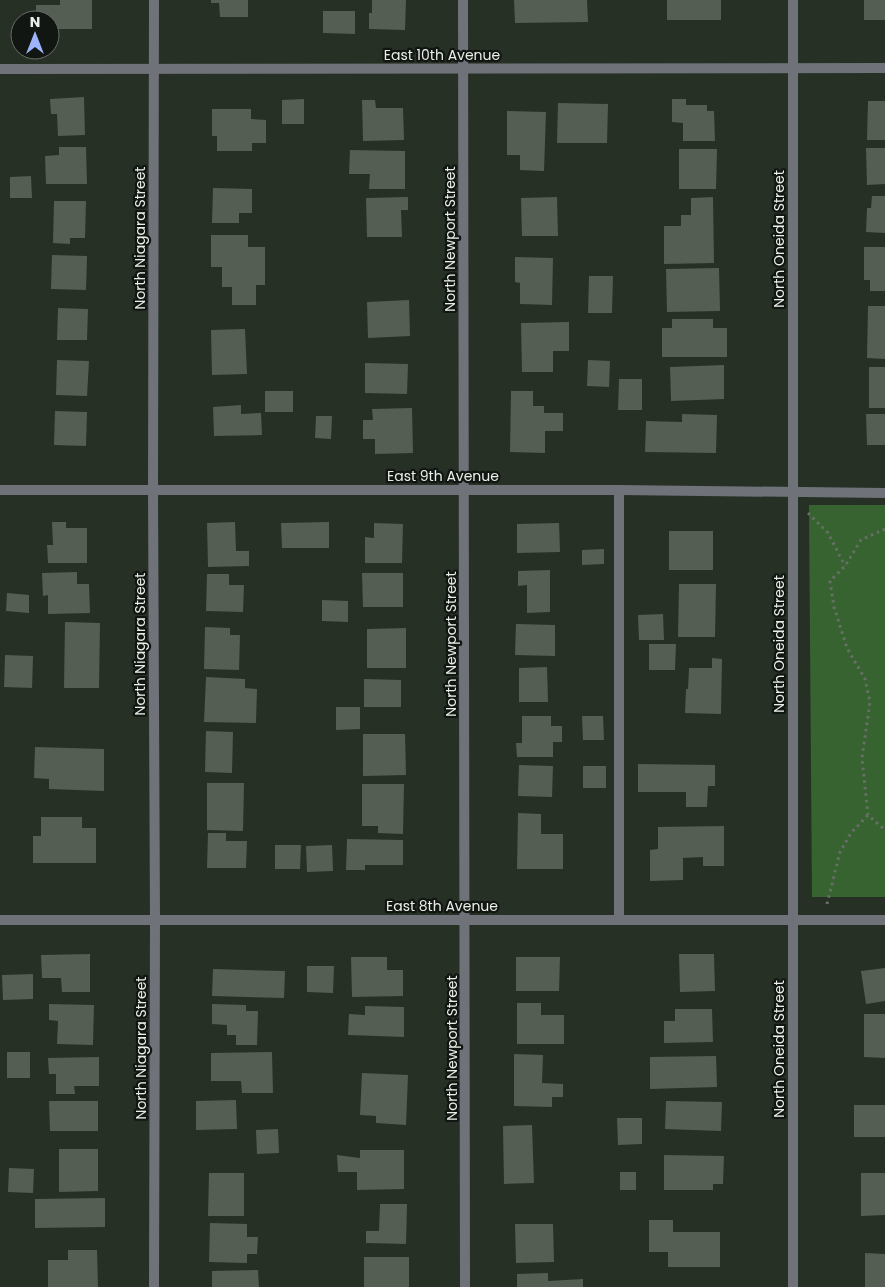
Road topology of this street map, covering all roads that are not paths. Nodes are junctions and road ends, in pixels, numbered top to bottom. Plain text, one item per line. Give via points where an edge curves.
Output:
1 (154, 0) edge
2 (463, 0) edge
3 (793, 0) edge
4 (464, 68) junction
5 (793, 68) junction
6 (885, 68) edge
7 (0, 69) edge
8 (154, 69) junction
9 (0, 490) edge
10 (153, 490) junction
11 (464, 490) junction
12 (619, 490) junction
13 (793, 493) junction
14 (885, 493) edge
15 (793, 919) junction
16 (0, 920) edge
17 (466, 920) junction
18 (619, 920) junction
19 (885, 920) edge
20 (155, 921) junction
21 (154, 1287) edge
22 (466, 1287) edge
23 (793, 1287) edge

1 - 8 street, North Niagara Street
2 - 4 street, North Newport Street
3 - 5 street, North Oneida Street
4 - 5 street, East 10th Avenue
4 - 8 street, East 10th Avenue
4 - 11 street, North Newport Street
5 - 6 street, East 10th Avenue
5 - 13 street, North Oneida Street
7 - 8 street, East 10th Avenue
8 - 10 street, North Niagara Street
9 - 10 street, East 9th Avenue
10 - 11 street, East 9th Avenue
10 - 20 street, North Niagara Street
11 - 12 street, East 9th Avenue
11 - 17 street, North Newport Street
12 - 13 street, East 9th Avenue
12 - 18 street
13 - 14 street, East 9th Avenue
13 - 15 street, North Oneida Street
15 - 18 street, East 8th Avenue
15 - 19 street, East 8th Avenue
15 - 23 street, North Oneida Street
16 - 20 street, East 8th Avenue
17 - 18 street, East 8th Avenue
17 - 20 street, East 8th Avenue
17 - 22 street, North Newport Street
20 - 21 street, North Niagara Street

